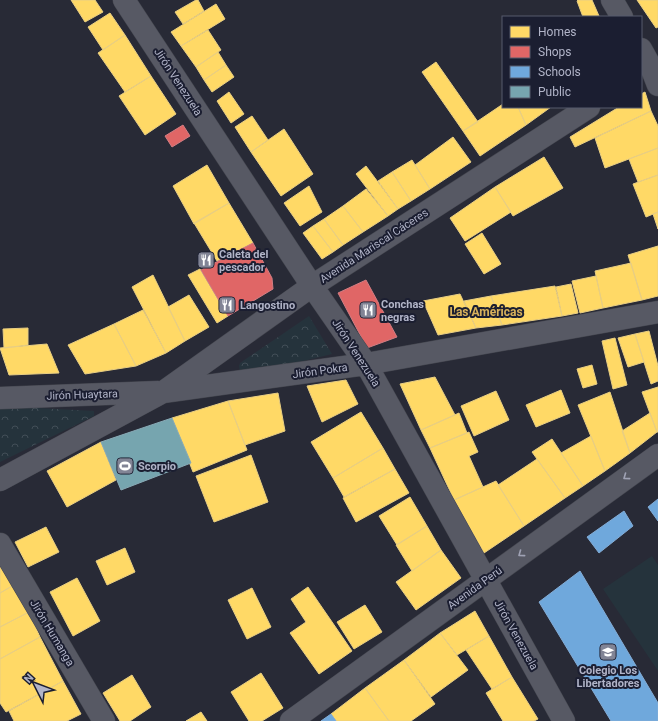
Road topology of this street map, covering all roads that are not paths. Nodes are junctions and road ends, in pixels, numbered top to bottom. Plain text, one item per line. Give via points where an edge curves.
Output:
1 (124, 0) edge
2 (612, 0) edge
3 (621, 16) edge
4 (587, 108) edge
5 (312, 286) junction
6 (658, 312) edge
7 (366, 364) junction
8 (163, 392) junction
9 (0, 398) edge
10 (658, 454) edge
11 (0, 480) edge
12 (0, 544) edge
13 (486, 580) junction
14 (104, 721) edge
15 (291, 721) edge
16 (564, 721) edge

1 - 5 street, Jirón Venezuela
2 - 3 street
4 - 5 street, Avenida Mariscal Cáceres
5 - 7 street, Jirón Venezuela
5 - 8 street, Avenida Mariscal Cáceres
6 - 7 street, Jirón Pokra
7 - 8 street, Jirón Pokra
7 - 13 street, Jirón Venezuela
8 - 9 street, Jirón Huaytara
8 - 11 street, Jirón Pokra
10 -> 13 street, Avenida Perú
12 - 14 street, Jirón Humanga
13 - 15 street, Avenida Perú
13 - 16 street, Jirón Venezuela

